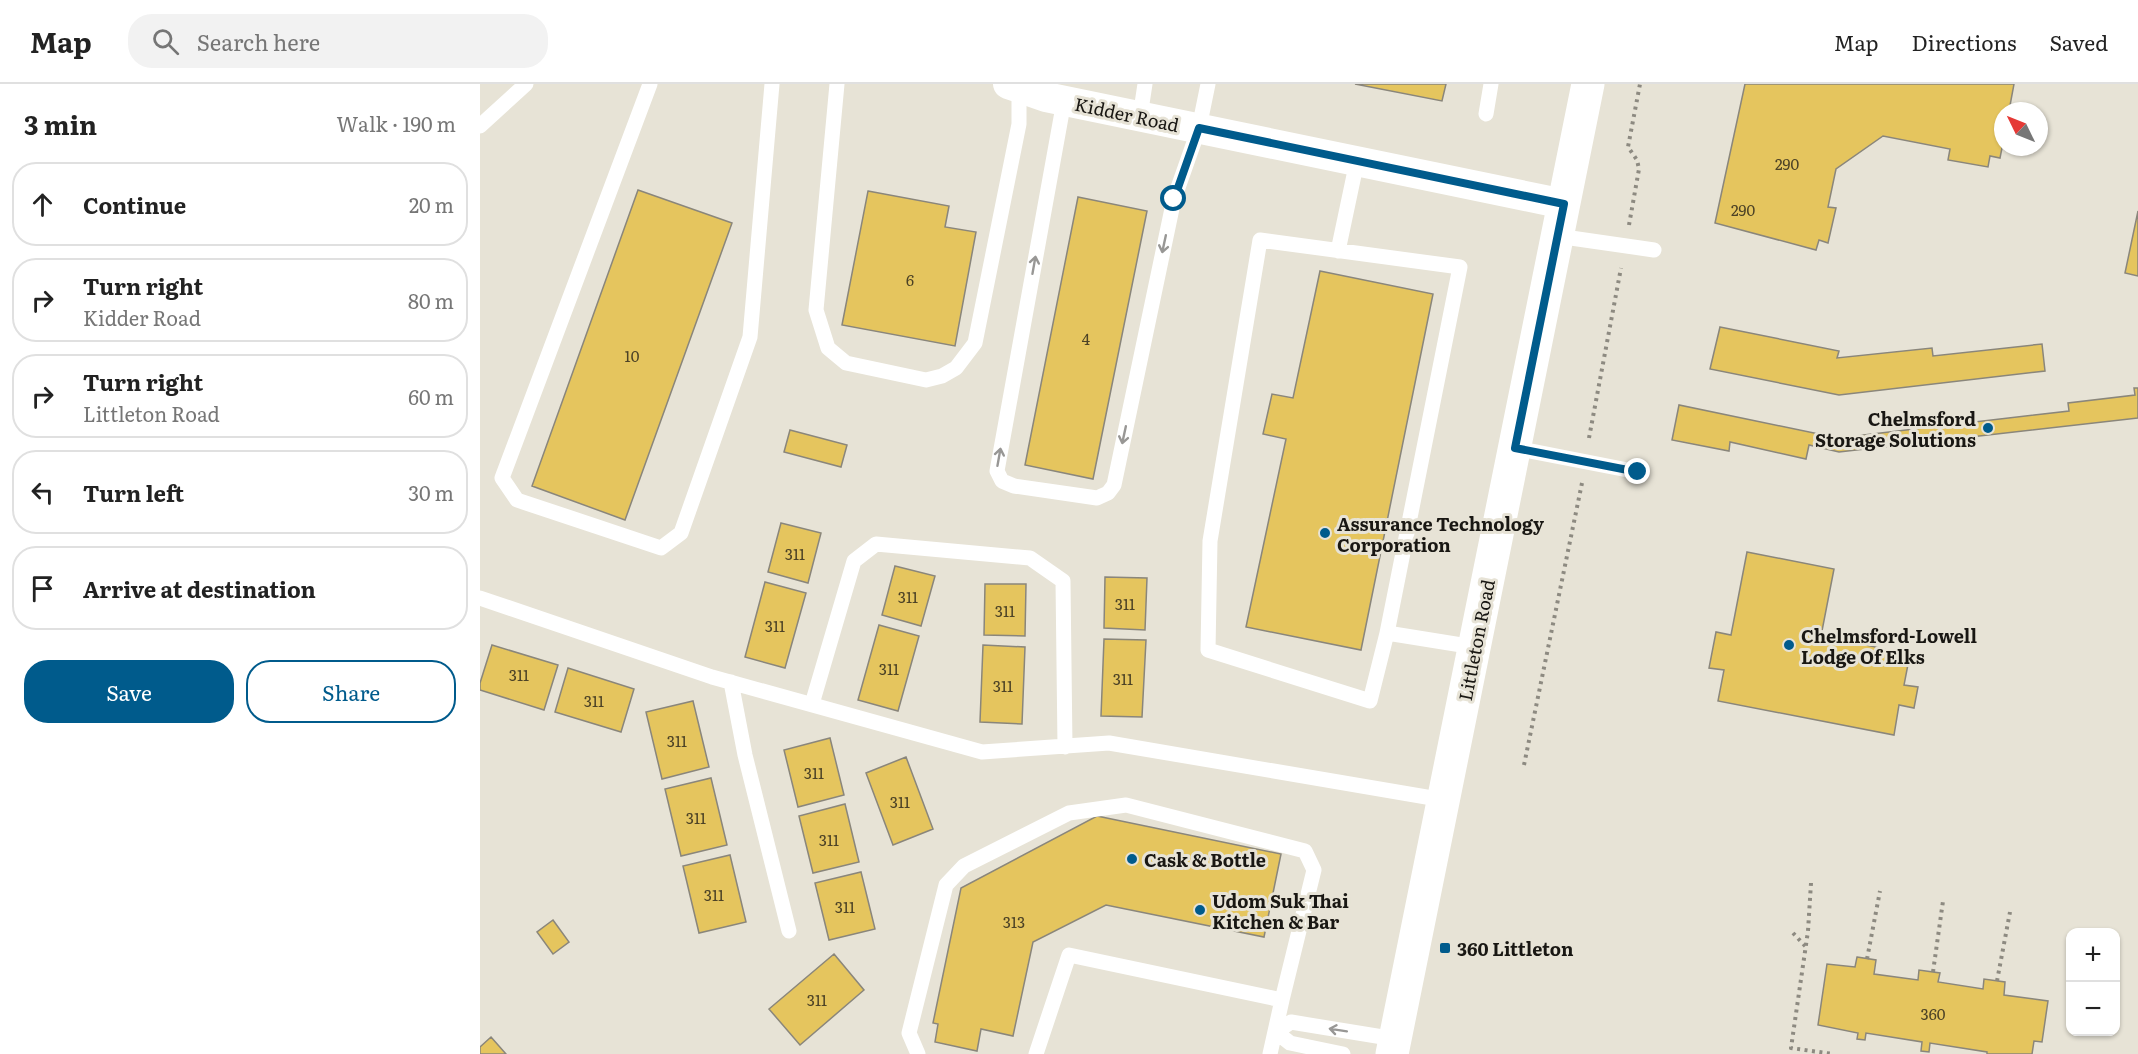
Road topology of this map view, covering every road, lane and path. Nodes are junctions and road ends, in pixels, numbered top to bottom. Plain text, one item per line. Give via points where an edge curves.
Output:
1 (526, 84) edge
2 (650, 84) edge
3 (772, 84) edge
4 (837, 84) edge
5 (1144, 84) edge
6 (1208, 84) edge
7 (1491, 84) edge
8 (1588, 84) edge
9 (1014, 86) edge
10 (1064, 101) junction
11 (1486, 114) dead end
12 (1140, 117) junction
13 (480, 126) edge
14 (1199, 128) junction
15 (1357, 161) junction
16 (1564, 204) junction
17 (1557, 236) junction
18 (1654, 250) dead end
19 (1338, 251) junction
20 (1515, 448) junction
21 (1638, 472) dead end
22 (1582, 482) dead end
23 (480, 598) edge
24 (1387, 633) junction
25 (1474, 647) junction
26 (731, 682) junction
27 (812, 704) junction
28 (1065, 747) junction
29 (1524, 765) dead end
30 (1444, 800) junction
31 (1811, 883) dead end
32 (1880, 891) dead end
33 (1943, 901) dead end
34 (2010, 912) dead end
35 (789, 931) dead end
36 (1793, 933) dead end
37 (1806, 947) junction
38 (1867, 959) dead end
39 (1933, 972) dead end
40 (1998, 981) dead end
41 (1282, 1000) junction
42 (1276, 1032) junction
43 (1394, 1047) edge
44 (1817, 1053) edge
45 (918, 1054) edge
46 (1036, 1054) edge
47 (1270, 1054) edge
48 (1343, 1054) edge
49 (1833, 1054) edge

1 - 13 lane
2 - 3 lane via 502,478 517,500 661,548 681,533 750,337
4 - 9 lane via 816,310 828,348 846,363 926,380 956,368 975,343 1018,124
5 - 12 lane
6 - 14 lane
7 - 11 lane
8 - 16 main road, Littleton Road
9 - 10 street, Kidder Road
10 - 12 street, Kidder Road
14 -> 10 lane via 1174,199 1113,484 1108,493 1096,498 1014,486 1002,481 997,471
12 - 14 street, Kidder Road
14 - 15 street, Kidder Road
15 - 16 street, Kidder Road
15 - 19 lane
16 - 17 main road, Littleton Road
17 - 18 lane
17 - 20 main road, Littleton Road
19 - 24 lane via 1461,267
19 - 24 lane via 1260,240 1210,541 1208,650 1370,701
20 - 21 lane
20 - 25 main road, Littleton Road
22 - 29 path
23 - 26 lane
24 - 25 lane
25 - 30 main road, Littleton Road
26 - 27 lane
26 - 35 lane via 745,756
27 - 28 lane via 982,752
27 - 28 lane via 854,561 876,544 1030,558 1063,581
28 - 30 lane via 1109,743
30 - 43 main road, Littleton Road
31 - 37 path
32 - 38 path
33 - 39 path
34 - 40 path
36 - 37 path
37 - 44 path via 1791,1048
41 - 42 lane
41 - 45 lane via 1314,870 1305,851 1126,805 1069,813 964,866 946,885 909,1033
41 - 46 lane via 1069,956
43 -> 42 lane via 1291,1022
42 - 47 lane
42 - 48 lane via 1290,1043
44 - 49 path

